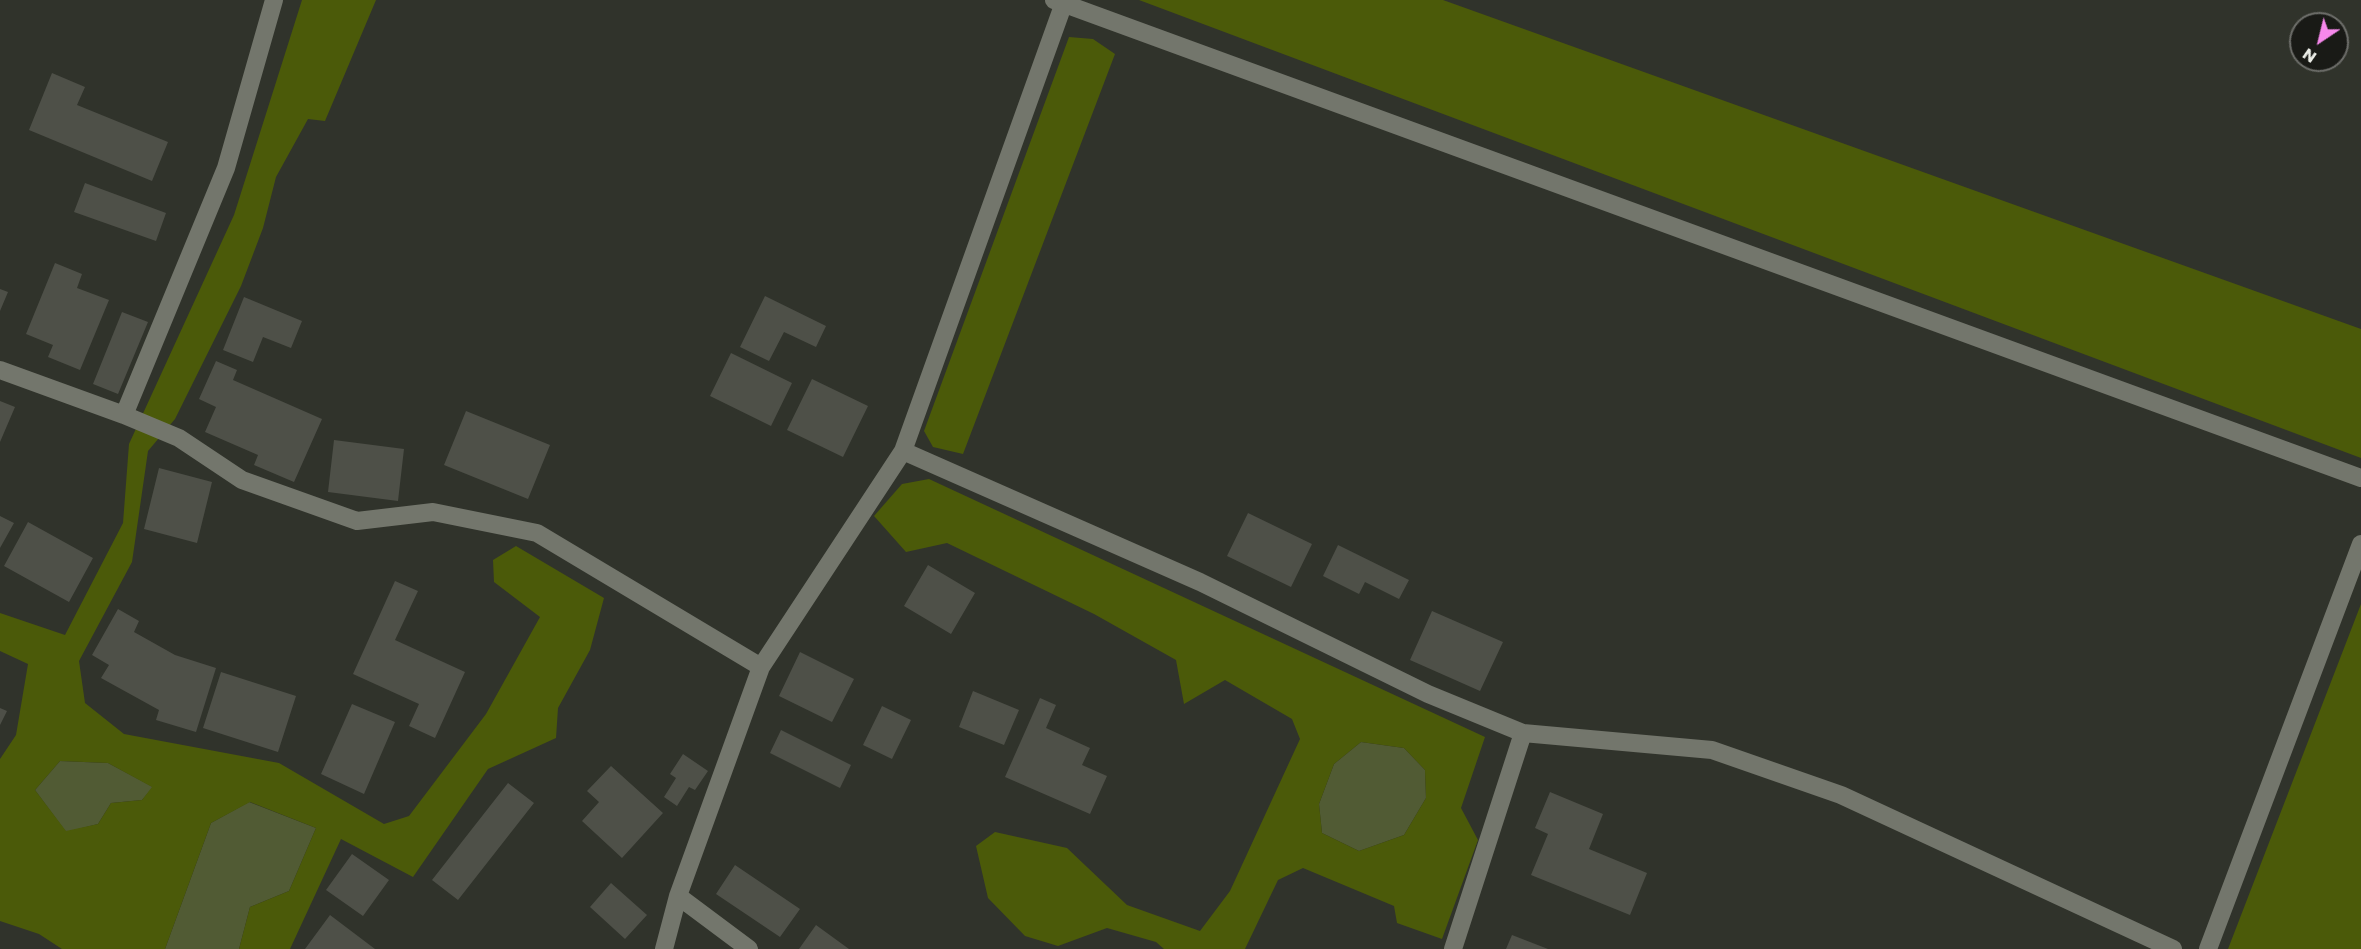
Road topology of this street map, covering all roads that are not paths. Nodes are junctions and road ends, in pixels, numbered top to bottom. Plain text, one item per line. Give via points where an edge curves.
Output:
1 (273, 0) edge
2 (1061, 1) edge
3 (0, 370) edge
4 (124, 415) junction
5 (903, 451) junction
6 (2361, 478) edge
7 (2361, 544) edge
8 (762, 667) junction
9 (1523, 733) junction
10 (678, 896) junction
11 (664, 949) edge
12 (749, 949) edge
13 (1454, 949) edge
14 (2173, 949) edge
15 (2208, 949) edge

1 - 4 street via 226,168
2 - 5 street
2 - 6 street
3 - 4 street
4 - 8 street via 179,438 242,480 357,521 433,512 537,533
5 - 8 street
5 - 9 street via 1200,582 1428,694
7 - 15 street
8 - 10 street
9 - 13 street
9 - 14 street via 1712,750 1841,795
10 - 11 street
10 - 12 street

